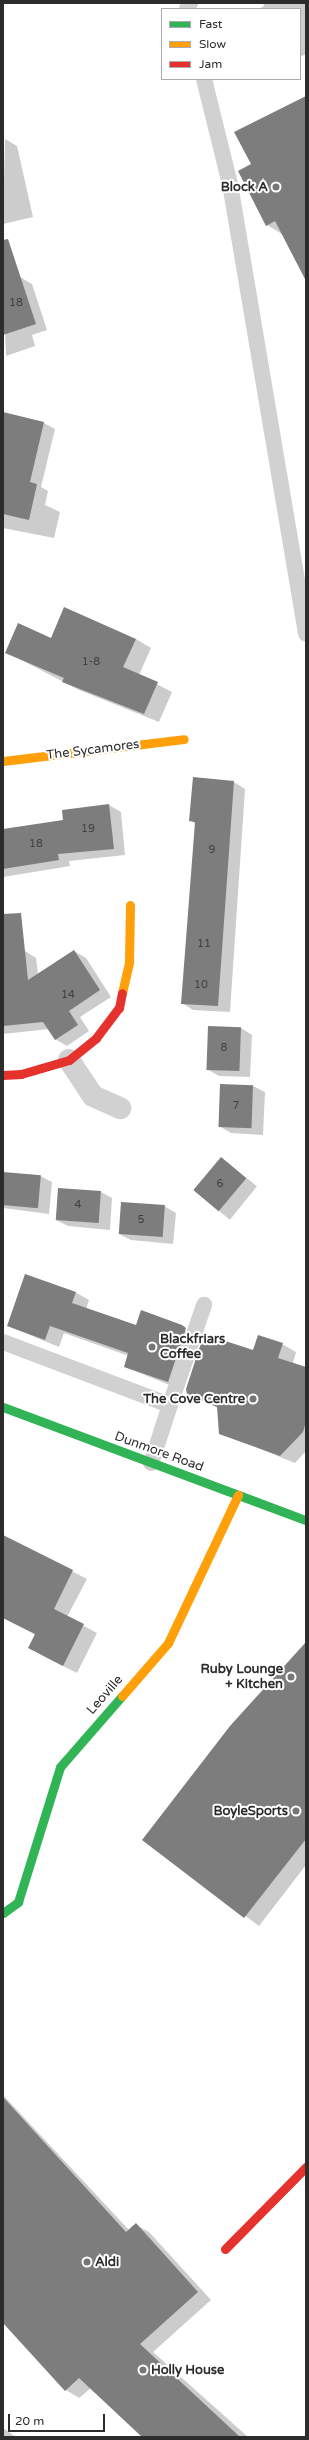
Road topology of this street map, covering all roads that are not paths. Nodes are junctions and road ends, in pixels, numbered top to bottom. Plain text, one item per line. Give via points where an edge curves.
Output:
1 (204, 80) edge
2 (306, 634) edge
3 (184, 739) dead end
4 (3, 761) edge
5 (130, 905) dead end
6 (69, 1060) junction
7 (3, 1075) edge
8 (120, 1108) dead end
9 (204, 1305) dead end
10 (3, 1342) edge
11 (170, 1405) junction
12 (3, 1407) edge
13 (151, 1463) junction
14 (238, 1495) junction
15 (306, 1519) edge
16 (3, 1913) edge
17 (306, 2167) edge
18 (225, 2249) dead end

1 - 2 lane via 230,184
3 - 4 street, The Sycamores
5 - 6 street via 129,962 119,1008 96,1038
6 - 7 street via 21,1074
6 - 8 street via 93,1096
9 - 11 lane
10 - 11 lane
11 - 13 lane
12 - 13 street, Dunmore Road
13 - 14 street, Dunmore Road
14 - 15 street, Dunmore Road
14 - 16 street, Leoville via 168,1643 60,1767 18,1902
17 - 18 street

